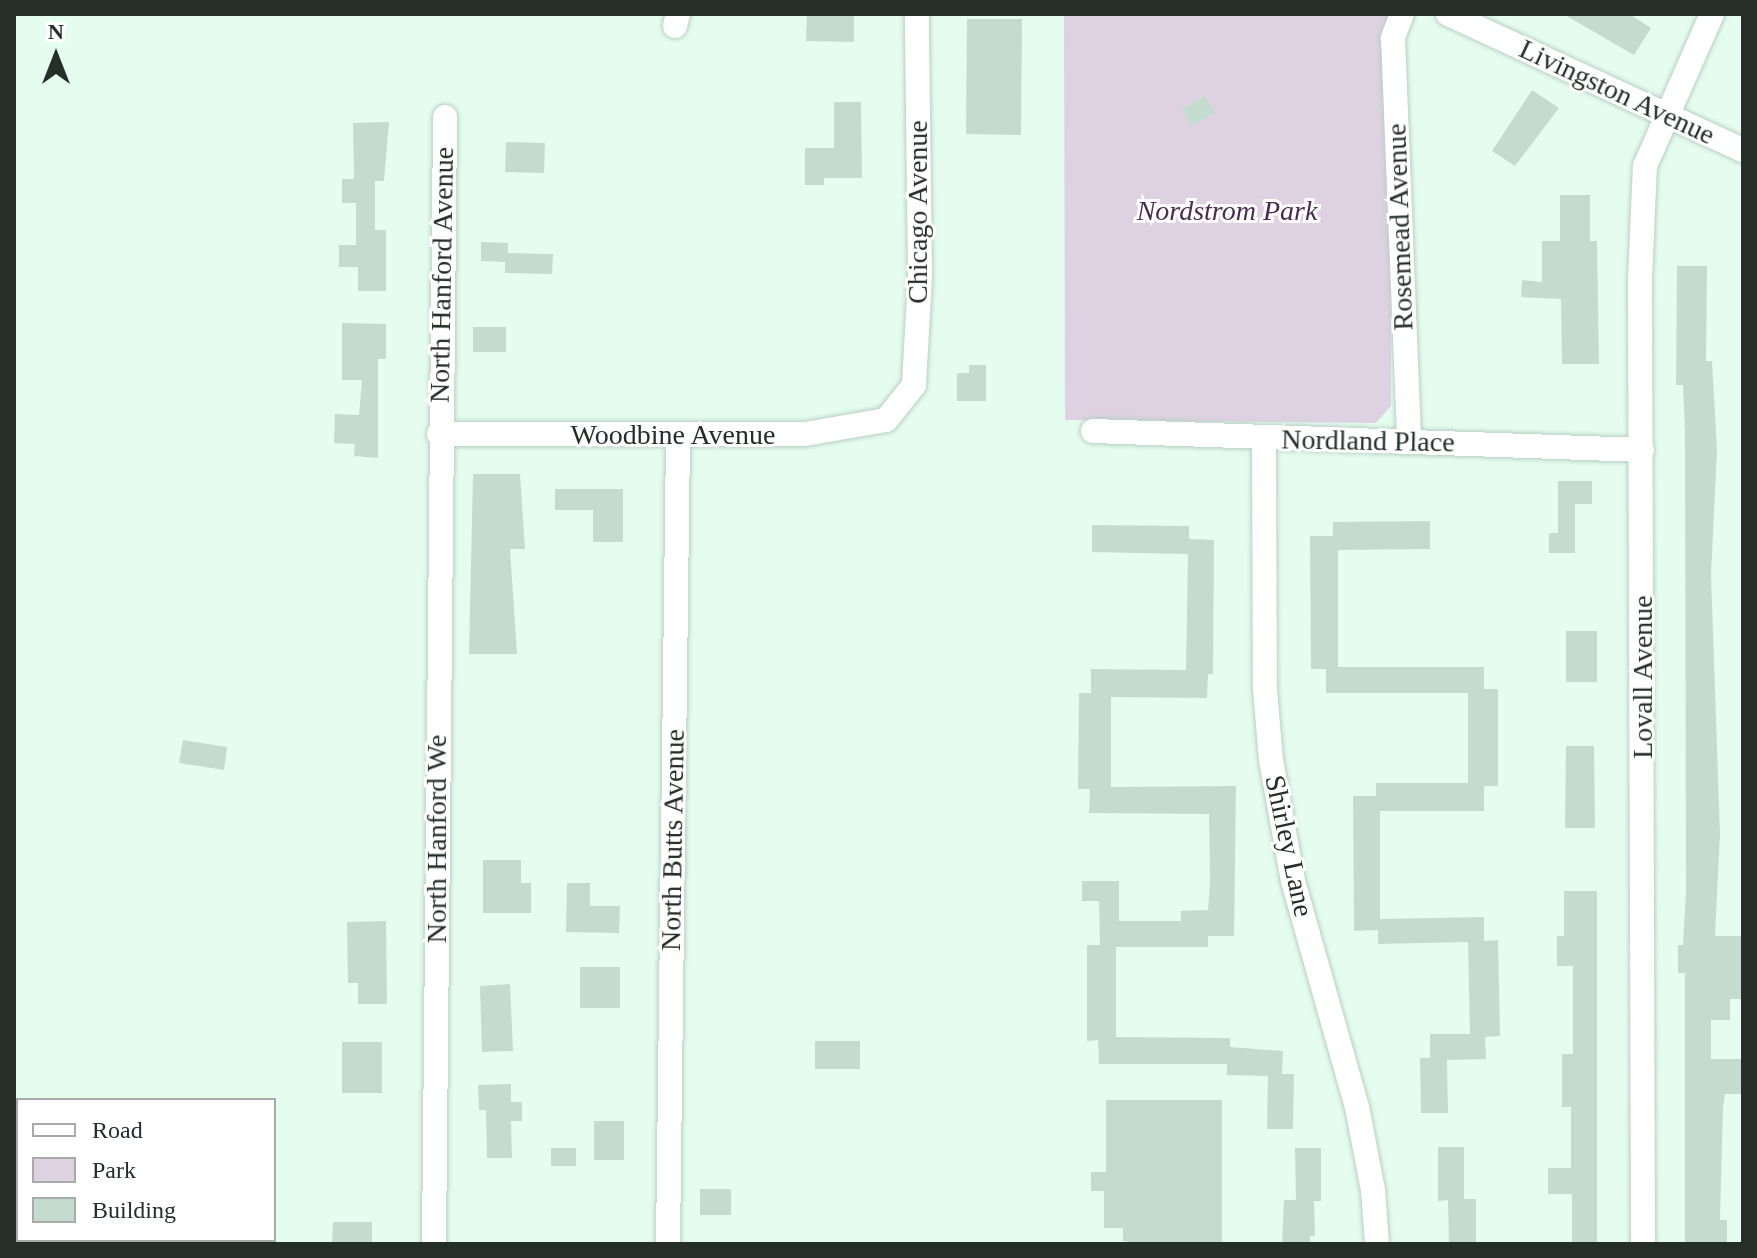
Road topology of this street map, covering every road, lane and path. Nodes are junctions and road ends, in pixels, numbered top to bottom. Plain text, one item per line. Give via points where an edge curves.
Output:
1 (917, 14) edge
2 (1402, 14) edge
3 (1448, 14) edge
4 (1712, 14) edge
5 (1665, 114) junction
6 (445, 117) dead end
7 (1743, 150) edge
8 (900, 406) joint
9 (1093, 431) dead end
10 (439, 434) junction
11 (678, 436) junction
12 (1264, 439) junction
13 (1409, 441) junction
14 (1642, 450) junction
15 (434, 1244) edge
16 (668, 1244) edge
17 (1377, 1244) edge
18 (1643, 1244) edge

1 - 8 street, Chicago Avenue via 920,276 914,385
2 - 13 street, Rosemead Avenue via 1393,38
3 - 5 street, Livingston Avenue
4 - 5 street, Lovall Avenue
5 - 7 street, Livingston Avenue
5 - 14 street, Lovall Avenue via 1645,166
6 - 10 street, North Hanford Avenue
8 - 11 street, Woodbine Avenue via 886,420 843,431
9 - 12 street, Nordland Place
10 - 11 street, Woodbine Avenue
10 - 15 street, North Hanford We
11 - 16 street, North Butts Avenue
12 - 13 street, Nordland Place
12 - 17 street, Shirley Lane via 1265,689 1271,760 1293,881 1357,1107
13 - 14 street, Nordland Place
14 - 18 street, Lovall Avenue

